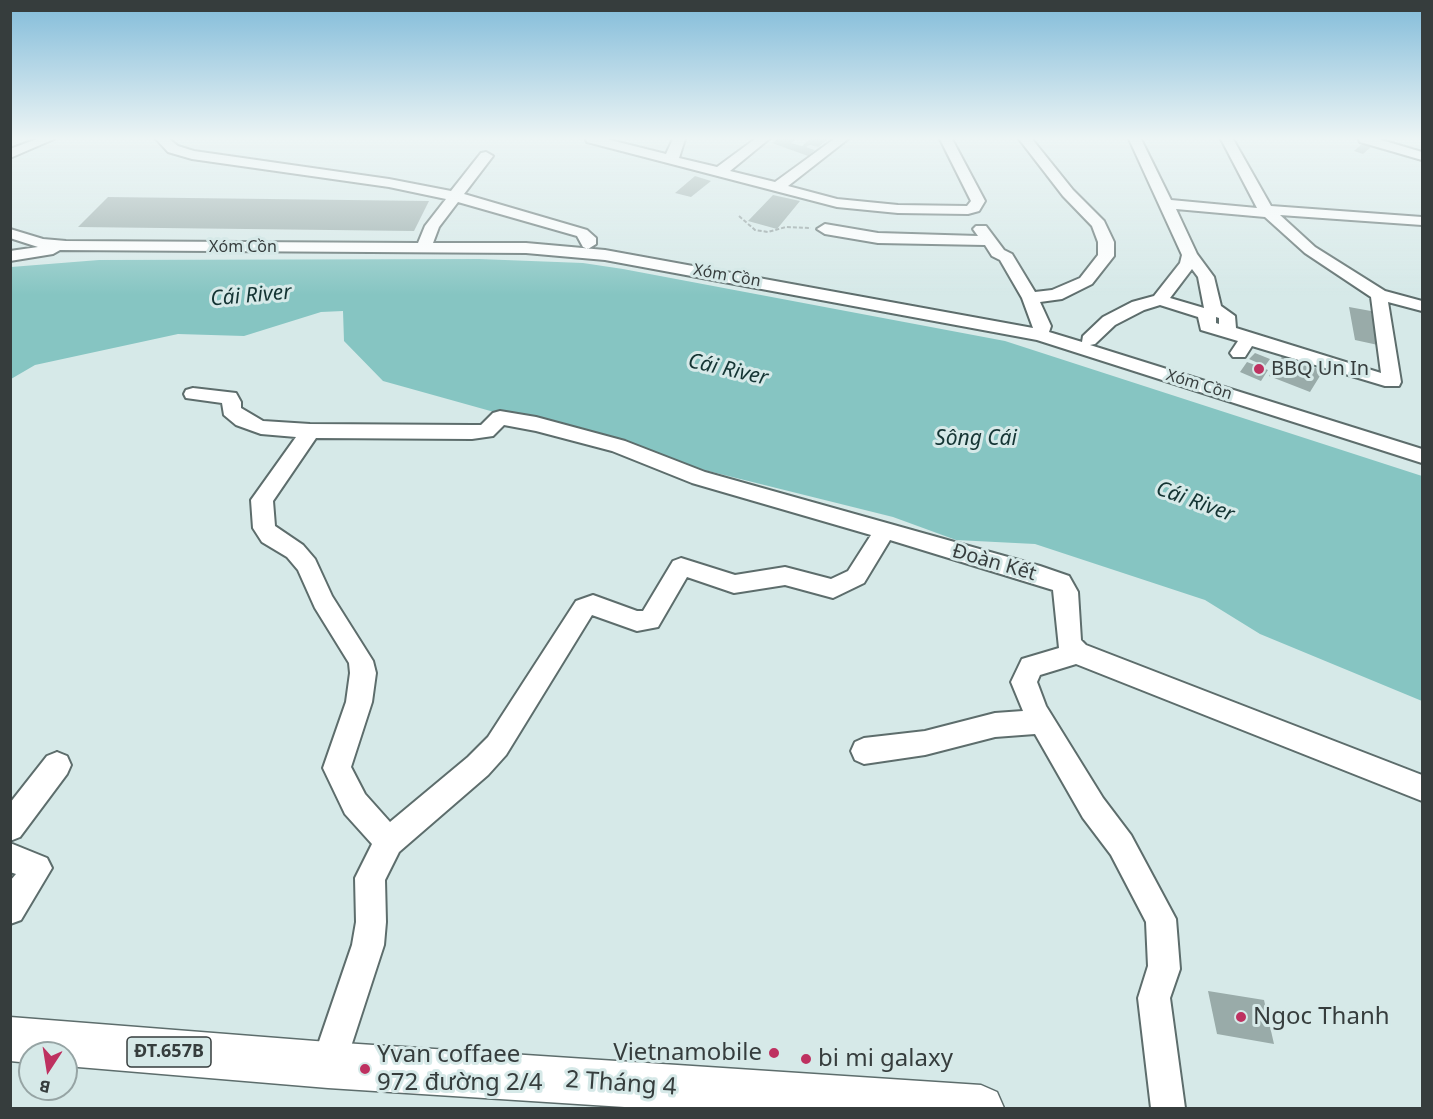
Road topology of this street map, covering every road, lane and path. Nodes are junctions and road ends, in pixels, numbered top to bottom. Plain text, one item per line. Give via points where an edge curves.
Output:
1 (430, 191) edge
2 (463, 191) edge
3 (791, 191) edge
4 (973, 191) edge
5 (1067, 191) edge
6 (1161, 191) edge
7 (1257, 191) edge
8 (458, 197) junction
9 (1167, 204) junction
10 (968, 210) junction
11 (1268, 211) junction
12 (740, 216) dead end
13 (10, 221) edge
14 (1422, 221) edge
15 (825, 229) joint
16 (10, 233) edge
17 (990, 241) junction
18 (70, 242) junction
19 (426, 242) junction
20 (588, 244) junction
21 (1190, 255) junction
22 (10, 256) edge
23 (1378, 295) junction
24 (1030, 298) junction
25 (1160, 300) junction
26 (1421, 305) edge
27 (1041, 331) junction
28 (1228, 331) junction
29 (1089, 340) junction
30 (193, 394) dead end
31 (310, 431) junction
32 (1422, 442) edge
33 (1422, 456) edge
34 (884, 532) junction
35 (1077, 653) junction
36 (1042, 722) junction
37 (864, 751) dead end
38 (57, 765) dead end
39 (1422, 788) edge
40 (10, 826) edge
41 (389, 842) junction
42 (10, 857) edge
43 (10, 909) edge
44 (10, 1039) edge
45 (328, 1065) junction
46 (595, 1095) edge
47 (981, 1108) edge
48 (1168, 1108) edge

1 - 8 street
2 - 8 street
3 - 10 street via 858,206
4 - 10 street via 978,201 975,208
5 - 24 street via 1104,232 1106,256 1086,281 1056,295
6 - 9 street
7 - 11 street
8 - 19 street via 442,227
8 - 20 street via 582,233
9 - 11 street
9 - 21 street
10 - 17 street
11 - 14 street
11 - 23 street via 1310,250
12 - 15 path via 755,230 768,232 786,227
13 - 18 street, Xóm Cồn
15 - 17 street via 878,238
16 - 18 street, Xóm Cồn via 41,243
17 - 24 street via 1006,257
18 - 19 street, Xóm Cồn
18 - 22 street
19 - 20 street, Xóm Cồn
19 - 27 street, Xóm Cồn via 605,255
20 - 27 street, Xóm Cồn
21 - 25 street via 1188,264
21 - 28 street via 1206,277 1213,309 1227,316
23 - 26 street
23 - 28 street via 1392,382 1244,346
24 - 27 street
25 - 28 street via 1207,314 1207,326
25 - 29 street via 1109,321
27 - 29 street, Xóm Cồn
27 - 33 street, Xóm Cồn
29 - 32 street, Xóm Cồn
30 - 31 street via 229,397 231,410 261,427
31 - 34 street, Đoàn Kết via 472,432 486,430 500,418 536,424 618,446 699,478
31 - 41 street via 262,500 264,528 307,565 323,602 361,661 359,702 337,768 355,804
34 - 35 street, Đoàn Kết via 1061,583 1066,592 1069,644
34 - 41 street via 856,577 833,589 785,576 734,584 681,567 650,620 638,621 593,604 584,608 496,746
35 - 36 street via 1031,668 1024,682
35 - 39 street
36 - 37 street via 995,725 925,743
36 - 48 street via 1093,808 1121,845 1161,920 1164,969 1154,998
38 - 40 street
41 - 45 street via 370,878 368,945
42 - 43 street via 37,868
44 - 45 main road, 2 Tháng 4 / ĐT.657B
45 - 46 main road, 2 Tháng 4
46 - 47 main road, 2 Tháng 4

